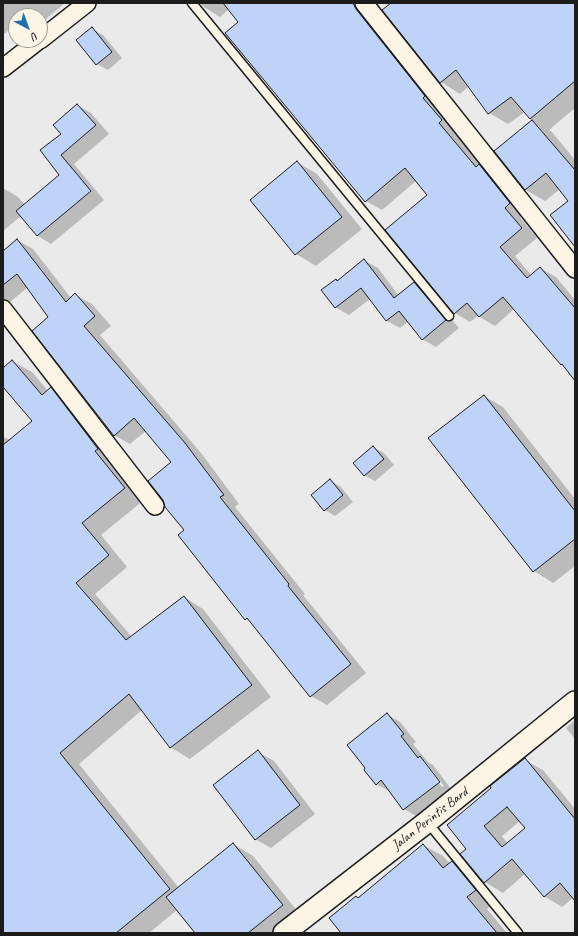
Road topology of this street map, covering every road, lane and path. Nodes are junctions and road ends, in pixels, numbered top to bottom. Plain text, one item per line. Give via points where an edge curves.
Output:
1 (87, 3) edge
2 (192, 3) edge
3 (364, 3) edge
4 (48, 34) edge
5 (29, 48) edge
6 (3, 68) edge
7 (575, 269) edge
8 (3, 309) edge
9 (449, 316) dead end
10 (155, 506) dead end
11 (575, 702) edge
12 (427, 822) junction
13 (284, 933) edge
14 (518, 933) edge

1 - 4 street
2 - 9 lane
3 - 7 street
5 - 6 street
8 - 10 street
11 - 12 street, Jalan Perintis Bard
12 - 13 street, Jalan Perintis Bard
12 - 14 lane

